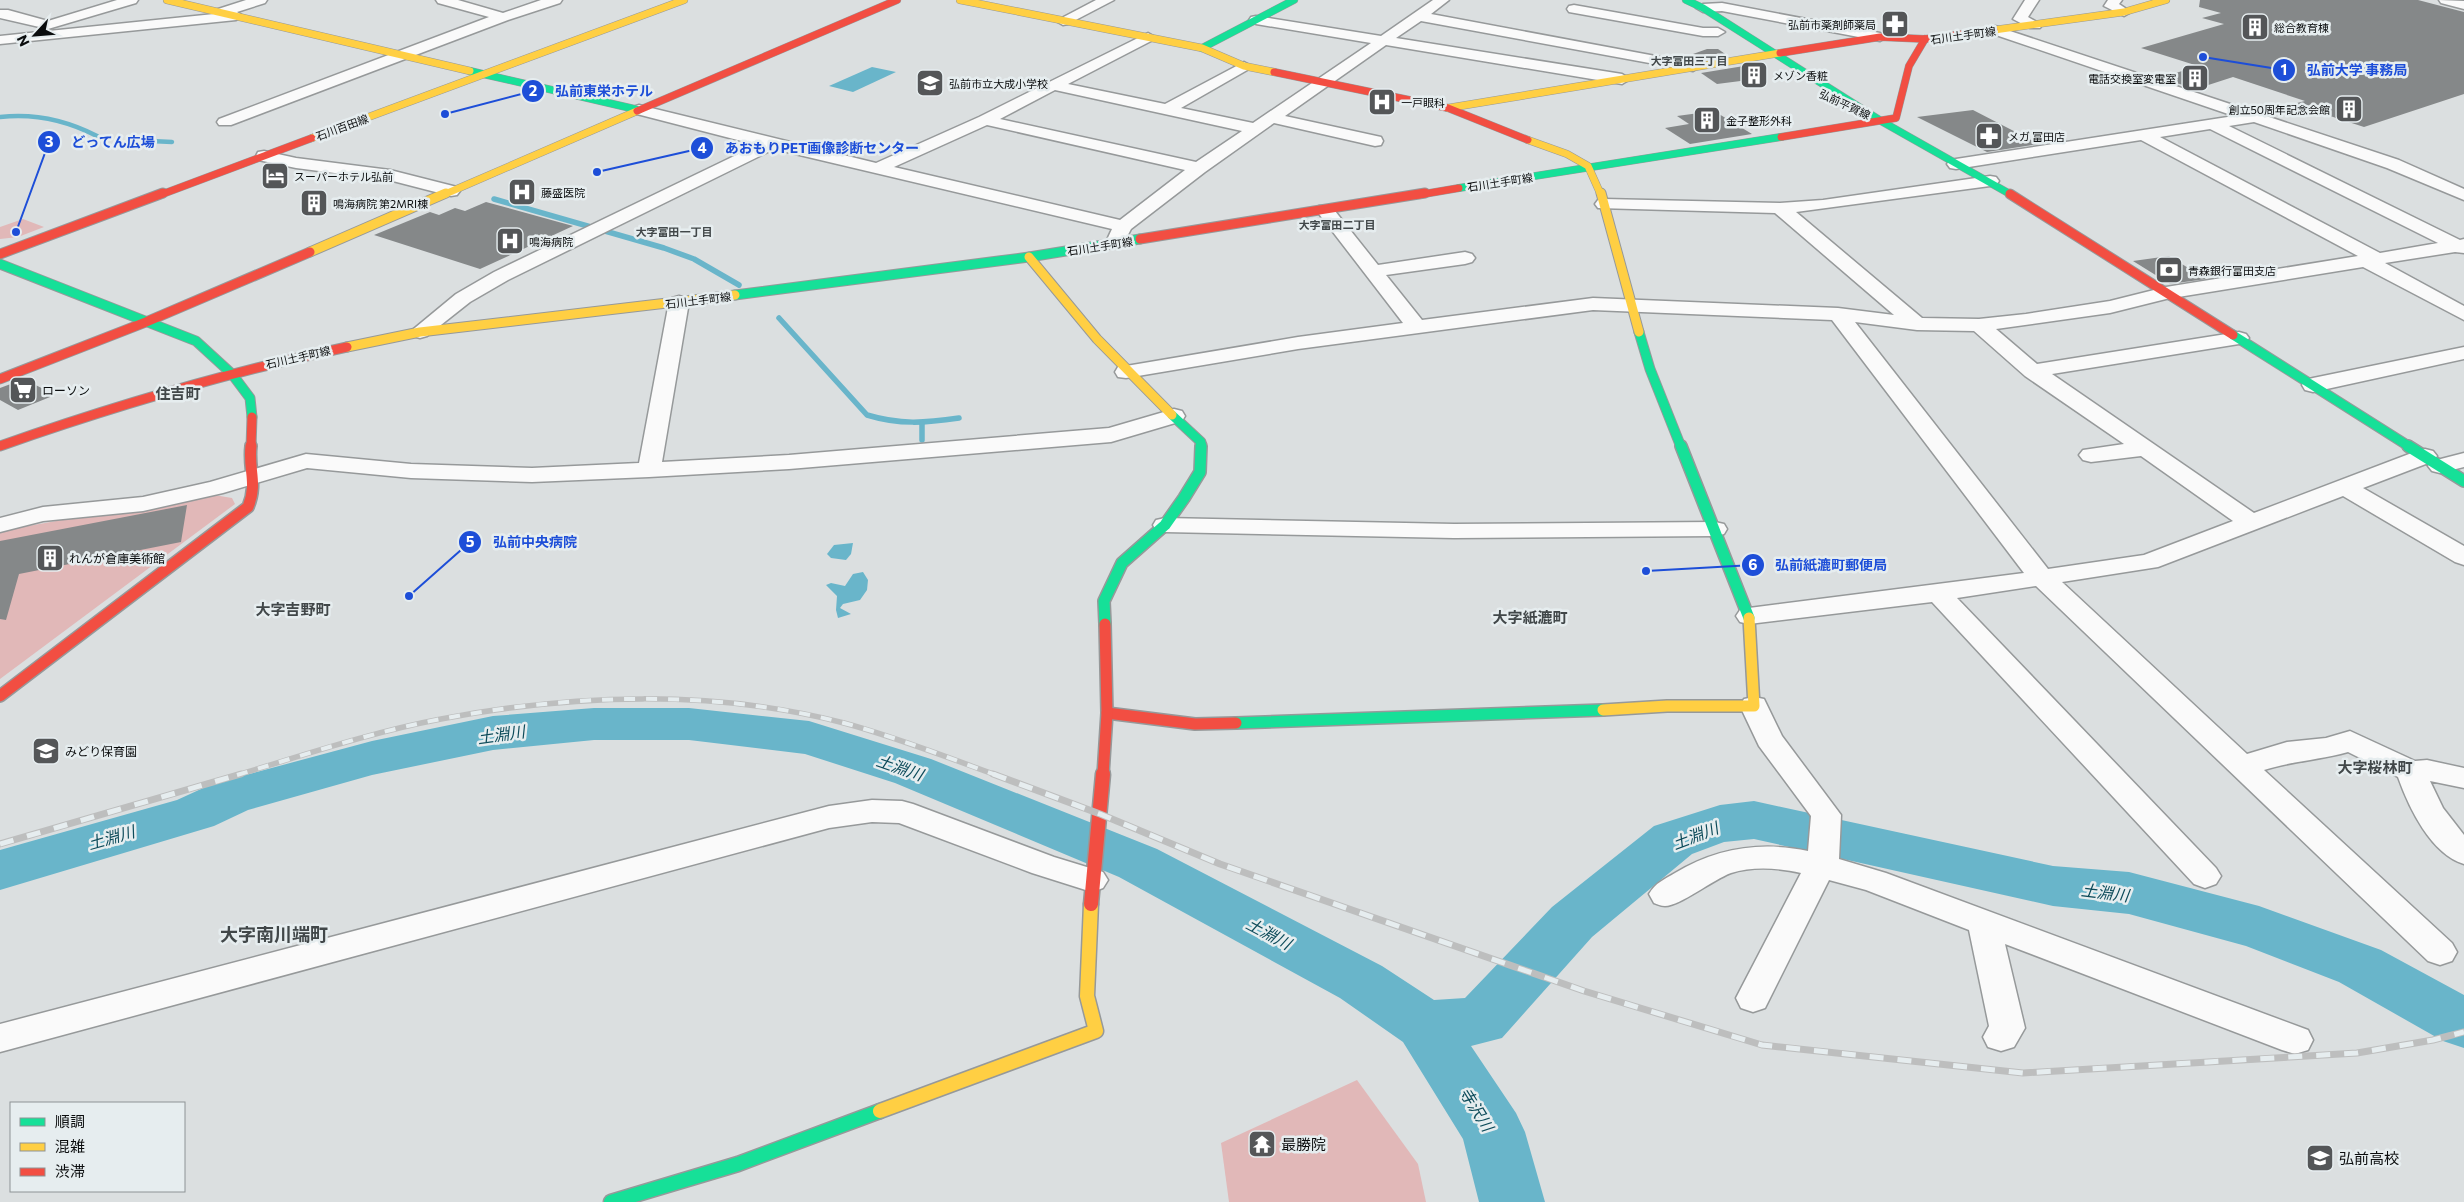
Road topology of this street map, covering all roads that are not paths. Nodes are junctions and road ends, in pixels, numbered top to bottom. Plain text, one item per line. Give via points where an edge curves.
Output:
1 (131, 0) edge
2 (167, 0) edge
3 (260, 0) edge
4 (443, 0) edge
5 (554, 0) edge
6 (684, 0) edge
7 (897, 0) edge
8 (960, 0) edge
9 (1107, 0) edge
10 (1294, 0) edge
11 (1442, 0) edge
12 (2032, 0) edge
13 (2114, 0) edge
14 (2166, 0) edge
15 (2446, 0) edge
16 (1682, 4) edge
17 (2464, 5) edge
18 (1704, 8) junction
19 (1574, 9) dead end
20 (2124, 12) junction
21 (220, 13) junction
22 (0, 14) edge
23 (236, 16) junction
24 (503, 16) junction
25 (1418, 16) junction
26 (1256, 20) junction
27 (1063, 21) junction
28 (48, 24) junction
29 (2035, 25) junction
30 (1995, 30) junction
31 (78, 33) junction
32 (1722, 35) joint
33 (1148, 37) junction
34 (1880, 37) junction
35 (1925, 39) junction
36 (0, 40) edge
37 (1383, 41) junction
38 (1741, 46) dead end
39 (1202, 48) junction
40 (402, 54) junction
41 (1777, 54) junction
42 (1758, 57) junction
43 (1244, 66) junction
44 (1693, 67) junction
45 (488, 73) junction
46 (1622, 79) junction
47 (1322, 83) junction
48 (1053, 85) junction
49 (1448, 108) junction
50 (1168, 109) junction
51 (640, 110) junction
52 (2256, 117) junction
53 (1272, 118) junction
54 (985, 120) junction
55 (1881, 121) junction
56 (225, 122) dead end
57 (2212, 124) junction
58 (1256, 129) junction
59 (2144, 135) junction
60 (1375, 141) dead end
61 (772, 144) junction
62 (264, 156) junction
63 (1956, 164) junction
64 (879, 168) junction
65 (1199, 168) junction
66 (1590, 168) junction
67 (1990, 181) junction
68 (451, 191) junction
69 (2464, 195) edge
70 (1604, 204) junction
71 (1780, 208) junction
72 (1325, 210) junction
73 (1123, 226) junction
74 (1114, 244) junction
75 (2462, 247) edge
76 (0, 254) edge
77 (1029, 257) junction
78 (1465, 258) dead end
79 (2372, 260) junction
80 (0, 264) edge
81 (1373, 271) junction
82 (2166, 293) junction
83 (679, 302) junction
84 (1630, 305) junction
85 (1838, 314) junction
86 (2464, 314) edge
87 (146, 322) junction
88 (1917, 324) junction
89 (1979, 325) junction
90 (1418, 327) junction
91 (420, 332) junction
92 (2239, 338) junction
93 (2464, 353) edge
94 (2033, 371) junction
95 (1126, 372) junction
96 (232, 374) junction
97 (0, 379) edge
98 (2313, 385) junction
99 (1174, 416) junction
100 (64, 424) junction
101 (0, 437) edge
102 (0, 446) edge
103 (2146, 449) junction
104 (2091, 455) dead end
105 (2464, 460) edge
106 (2433, 461) junction
107 (649, 470) junction
108 (254, 476) junction
109 (2464, 482) edge
110 (2346, 488) junction
111 (2252, 523) junction
112 (0, 525) edge
113 (1165, 525) junction
114 (1715, 530) junction
115 (2464, 557) edge
116 (2040, 577) junction
117 (1938, 594) junction
118 (1749, 616) junction
119 (0, 696) edge
120 (1754, 706) junction
121 (1107, 713) junction
122 (2242, 766) junction
123 (2411, 771) junction
124 (2464, 778) edge
125 (2464, 853) edge
126 (1822, 863) junction
127 (2204, 876) dead end
128 (1092, 880) junction
129 (1665, 894) dead end
130 (1984, 923) junction
131 (2440, 952) dead end
132 (1753, 998) dead end
133 (2001, 1036) dead end
134 (0, 1038) edge
135 (2295, 1040) dead end
136 (611, 1202) edge

1 - 28 street
2 - 21 street
3 - 21 street
4 - 24 street
5 - 24 street
6 - 45 street, 石川百田線
7 - 51 street
8 - 27 street
9 - 27 street
10 - 26 street
11 - 25 street
12 - 29 street via 2020,19
13 - 20 street via 2111,6
14 - 20 street, 石川土手町線
15 - 17 street
16 - 18 street, 弘前平賀線
16 - 32 street, 弘前平賀線
18 - 34 street via 1722,7
18 - 41 street, 弘前平賀線
19 - 32 street
20 - 29 street, 石川土手町線
21 - 23 street
22 - 28 street
23 - 31 street
23 - 40 street
24 - 40 street
25 - 37 street
25 - 44 street
26 - 37 street
26 - 39 street
27 - 33 street
28 - 31 street
29 - 30 street, 石川土手町線
30 - 35 street, 石川土手町線
30 - 52 street
31 - 36 street
33 - 39 street
33 - 48 street
34 - 35 street
34 - 41 street
35 - 55 street, 石川土手町線 via 1909,63 1896,118
37 - 46 street
37 - 47 street
38 - 42 street, 弘前平賀線
39 - 43 street
40 - 45 street
40 - 56 street
41 - 42 street
41 - 55 street, 弘前平賀線
42 - 44 street
42 - 55 street, 弘前平賀線 via 1842,106
43 - 47 street
43 - 50 street
44 - 46 street
45 - 51 street
45 - 62 street, 石川百田線
46 - 49 street
47 - 49 street
47 - 53 street
48 - 50 street
48 - 54 street
49 - 66 street via 1581,161
50 - 58 street
51 - 61 street
51 - 68 street
52 - 57 street
52 - 69 street via 2393,164
53 - 58 street
53 - 60 street
54 - 64 street
54 - 65 street
55 - 63 street
55 - 66 street, 石川土手町線
57 - 59 street
57 - 75 street
58 - 65 street
59 - 63 street
59 - 79 street
61 - 64 street
61 - 91 street via 509,272 463,298
62 - 68 street via 390,175
62 - 76 street, 石川百田線
63 - 67 street
64 - 73 street
65 - 73 street
66 - 70 street
66 - 72 street, 石川土手町線
67 - 71 street via 1823,205
67 - 82 street
68 - 87 street
70 - 71 street
70 - 84 street
71 - 88 street
72 - 74 street, 石川土手町線
72 - 81 street
73 - 74 street
74 - 77 street, 石川土手町線
75 - 79 street
77 - 83 street, 石川土手町線
77 - 95 street via 1074,315
78 - 81 street
79 - 82 street
79 - 86 street
80 - 87 street
81 - 90 street
82 - 89 street via 2110,307
82 - 92 street
83 - 91 street, 石川土手町線
83 - 107 street
84 - 85 street
84 - 90 street via 1594,304
84 - 114 street via 1650,369
85 - 88 street
85 - 116 street
87 - 96 street via 196,341
87 - 97 street
88 - 89 street
89 - 94 street
90 - 95 street
91 - 96 street, 石川土手町線 via 305,355
92 - 94 street
92 - 98 street
93 - 98 street
94 - 103 street
95 - 99 street
96 - 100 street, 石川土手町線
96 - 108 street via 250,398 253,435 250,455
98 - 106 street
99 - 107 street via 1111,435 1093,437
99 - 113 street via 1201,442 1200,472
100 - 101 street
100 - 102 street
103 - 104 street
103 - 111 street
105 - 106 street
106 - 109 street
106 - 110 street
107 - 108 street via 532,475 410,471 306,461
108 - 112 street via 143,504 43,514
108 - 119 street via 256,491 248,507
110 - 111 street
110 - 115 street
111 - 116 street via 2149,562
113 - 114 street via 1454,531
113 - 121 street via 1122,562 1104,601
114 - 118 street
116 - 117 street
116 - 122 street
117 - 118 street
117 - 127 street
118 - 120 street
120 - 121 street via 1667,706 1523,714 1195,724
120 - 126 street via 1769,739 1826,814
121 - 128 street via 1100,825
122 - 123 street via 2287,752 2350,742
122 - 131 street
123 - 124 street via 2427,770
123 - 125 street via 2418,792 2444,836
126 - 129 street via 1758,856 1719,865
126 - 130 street
126 - 132 street
128 - 134 street via 902,812 872,811 829,817
128 - 136 street via 1087,996 1096,1030 738,1164
130 - 133 street via 2007,1028
130 - 135 street

